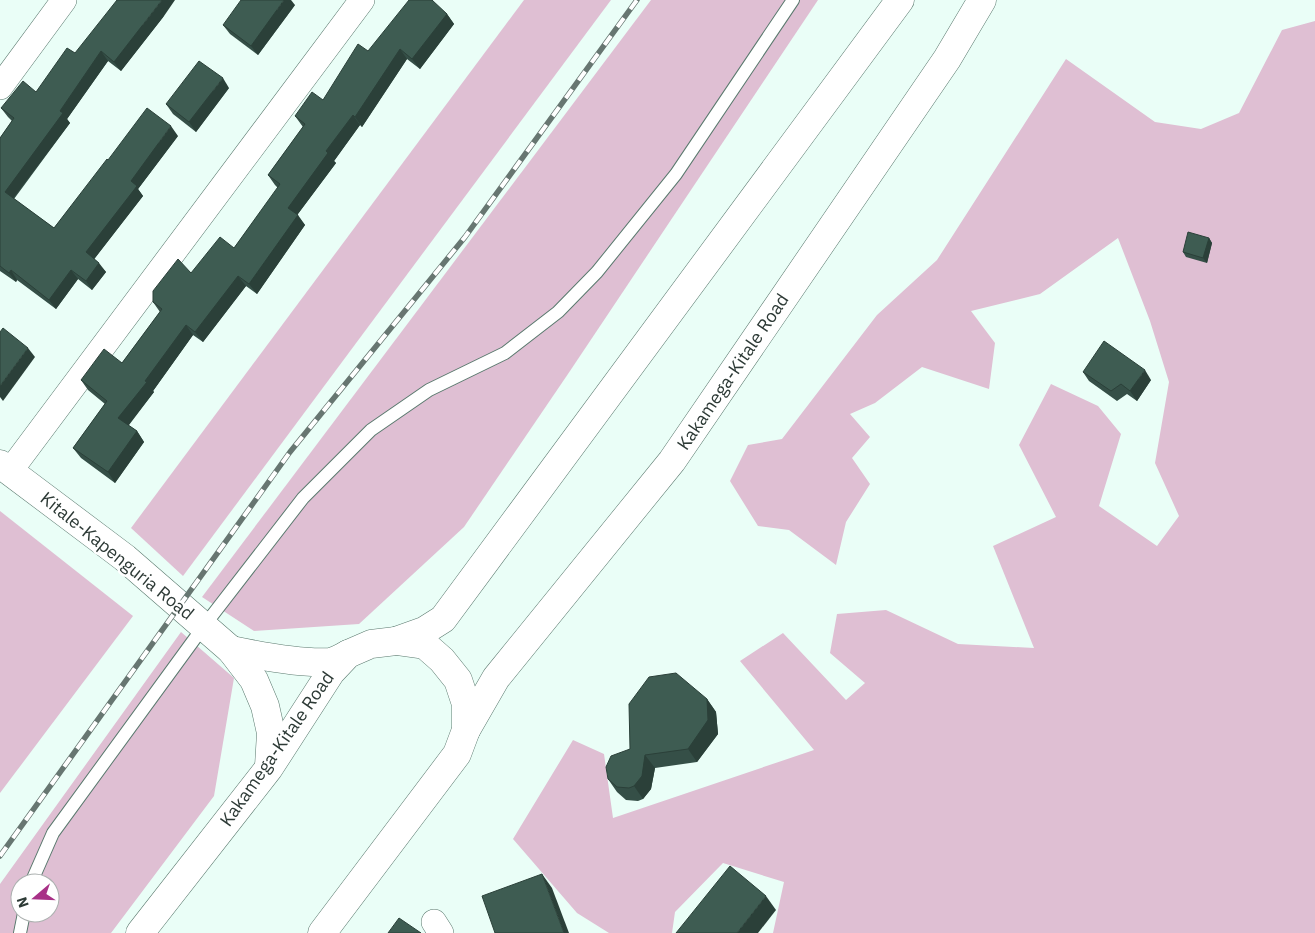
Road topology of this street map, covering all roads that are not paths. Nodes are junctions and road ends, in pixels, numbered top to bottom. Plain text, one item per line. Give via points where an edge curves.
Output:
1 (64, 0) edge
2 (362, 0) edge
3 (793, 0) edge
4 (900, 0) edge
5 (982, 0) edge
6 (0, 87) edge
7 (5, 468) edge
8 (204, 626) junction
9 (396, 641) junction
10 (231, 650) junction
11 (348, 654) junction
12 (466, 730) junction
13 (269, 768) junction
14 (35, 873) edge
15 (140, 933) edge
16 (322, 933) edge

1 - 6 street
2 - 7 street
3 - 8 lane via 676,174 597,272 558,312 505,353 429,390 371,430 303,498
4 - 9 highway, Kakamega-Kitale Road via 443,619 424,631
5 - 12 highway, Kakamega-Kitale Road via 947,59 672,461 496,678
7 - 8 highway, Kitale-Kapenguria Road via 125,558
8 - 10 highway, Kitale-Kapenguria Road
8 - 14 lane via 53,833
9 - 11 highway, Kakamega-Kitale Road via 371,644
9 - 12 highway, Kakamega-Kitale Road via 425,646 458,680 466,704
10 - 11 highway via 332,662
10 - 13 highway, Kitale-Kapenguria Road via 254,680 265,706 271,733
11 - 13 highway, Kakamega-Kitale Road via 330,672
12 - 16 highway, Kakamega-Kitale Road via 457,754
13 - 15 highway, Kakamega-Kitale Road

